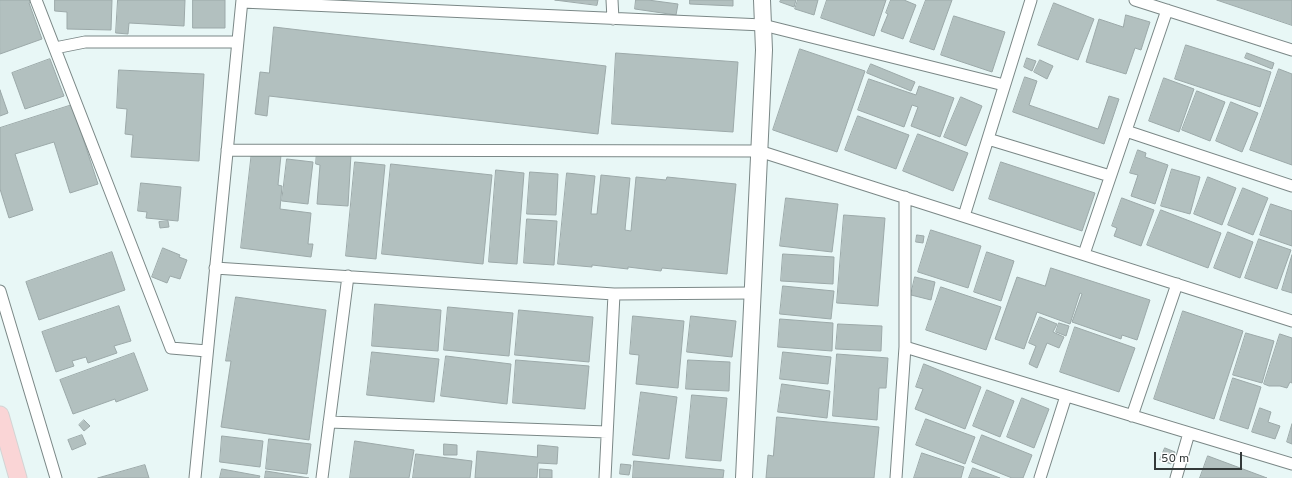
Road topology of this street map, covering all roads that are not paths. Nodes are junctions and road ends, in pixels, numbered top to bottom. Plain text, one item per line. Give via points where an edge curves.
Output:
1 (36, 0) edge
2 (612, 0) edge
3 (762, 0) edge
4 (1031, 0) edge
5 (1135, 0) edge
6 (242, 1) edge
7 (1167, 10) junction
8 (613, 19) junction
9 (763, 26) junction
10 (238, 42) junction
11 (55, 48) junction
12 (1292, 50) edge
13 (1004, 85) junction
14 (1126, 131) junction
15 (988, 139) junction
16 (227, 150) junction
17 (759, 151) junction
18 (1110, 176) junction
19 (1292, 186) edge
20 (905, 197) junction
21 (964, 216) junction
22 (1084, 254) junction
23 (215, 268) junction
24 (348, 276) junction
25 (1177, 284) junction
26 (0, 291) edge
27 (752, 293) junction
28 (614, 294) junction
29 (1292, 321) edge
30 (905, 347) junction
31 (207, 352) junction
32 (1066, 396) junction
33 (0, 415) edge
34 (1132, 416) junction
35 (329, 422) junction
36 (608, 432) junction
37 (1189, 433) junction
38 (1292, 464) edge
39 (18, 478) edge
40 (56, 478) edge
41 (195, 478) edge
42 (322, 478) edge
43 (605, 478) edge
44 (744, 478) edge
45 (896, 478) edge
46 (1040, 478) edge
47 (1176, 478) edge

1 - 11 street
2 - 8 street
3 - 9 street
4 - 13 street
5 - 7 street
6 - 8 street
6 - 10 street
7 - 12 street
7 - 14 street
8 - 9 street
9 - 13 street
9 - 17 street
10 - 11 street via 85,42
10 - 16 street
11 - 31 street via 171,348
13 - 15 street
14 - 18 street
14 - 19 street
15 - 18 street
15 - 21 street
16 - 17 street
16 - 23 street
17 - 20 street
17 - 27 street
18 - 22 street
20 - 21 street
20 - 30 street
21 - 22 street
22 - 25 street
23 - 24 street
23 - 31 street
24 - 28 street
24 - 35 street
25 - 29 street
25 - 34 street
26 - 40 street
27 - 28 street
27 - 44 street
28 - 36 street
30 - 32 street
30 - 45 street
31 - 41 street
32 - 34 street
32 - 46 street
33 - 39 main road
34 - 37 street
35 - 36 street
35 - 42 street
36 - 43 street
37 - 38 street
37 - 47 street

